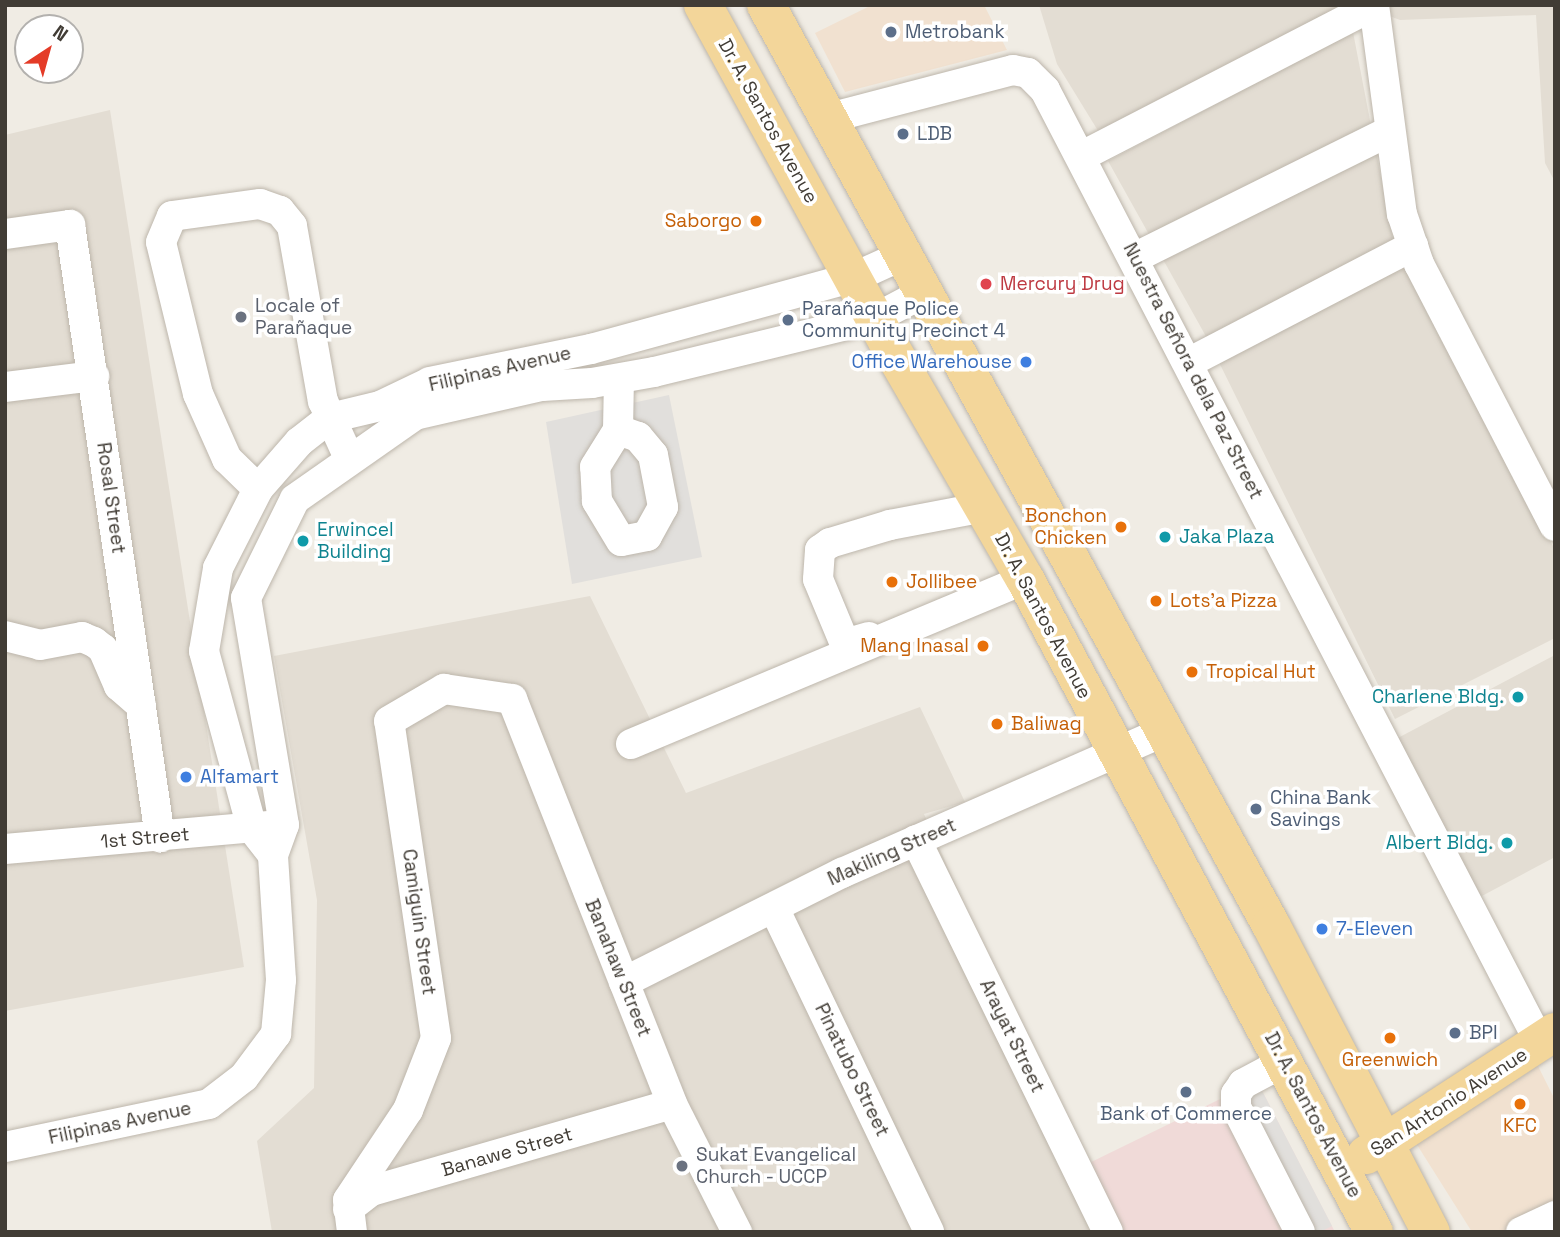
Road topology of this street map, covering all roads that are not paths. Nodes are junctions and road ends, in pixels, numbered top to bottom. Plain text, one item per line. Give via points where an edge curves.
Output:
1 (704, 5) edge
2 (766, 5) edge
3 (1373, 6) edge
4 (829, 118) junction
5 (1388, 132) junction
6 (1082, 156) junction
7 (5, 234) edge
8 (1413, 246) junction
9 (901, 256) junction
10 (1135, 258) junction
11 (855, 277) junction
12 (921, 294) junction
13 (876, 318) junction
14 (591, 349) junction
15 (1188, 363) junction
16 (541, 373) junction
17 (94, 376) junction
18 (606, 382) junction
19 (5, 387) edge
20 (330, 418) junction
21 (618, 430) dead end
22 (349, 458) junction
23 (258, 489) junction
24 (984, 507) junction
25 (1555, 526) edge
26 (1025, 579) junction
27 (934, 615) junction
28 (5, 636) edge
29 (512, 699) joint
30 (141, 705) junction
31 (1165, 731) junction
32 (631, 744) dead end
33 (1117, 754) junction
34 (284, 825) junction
35 (252, 828) junction
36 (160, 837) junction
37 (916, 840) junction
38 (5, 849) edge
39 (273, 855) junction
40 (774, 908) junction
41 (624, 982) junction
42 (1547, 1037) edge
43 (1286, 1061) junction
44 (672, 1104) junction
45 (1387, 1143) junction
46 (5, 1147) edge
47 (1343, 1170) junction
48 (1555, 1216) edge
49 (350, 1221) edge
50 (737, 1232) edge
51 (929, 1232) edge
52 (1108, 1232) edge
53 (1300, 1232) edge
54 (1374, 1232) edge
55 (1431, 1232) edge
56 (1521, 1232) edge

1 - 11 main road, Dr. A. Santos Avenue
2 - 4 main road
3 - 5 street
3 - 6 street
4 - 6 street, Nuestra Señora dela Paz Street via 1013,70 1028,74 1045,90
4 - 9 main road
5 - 8 street via 1402,214
5 - 10 street
6 - 10 street, Nuestra Señora dela Paz Street
7 - 17 street, Rosal Street via 70,225
8 - 15 street
8 - 25 street
9 - 11 street, Filipinas Avenue
9 - 12 main road
10 - 15 street, Nuestra Señora dela Paz Street
11 - 13 main road, Dr. A. Santos Avenue
11 - 14 street, Filipinas Avenue
12 - 13 street, Filipinas Avenue
12 - 31 main road
13 - 18 street, Filipinas Avenue
13 - 24 main road, Dr. A. Santos Avenue
14 - 16 street, Filipinas Avenue
14 - 18 street
15 - 42 street, Nuestra Señora dela Paz Street
16 - 18 street, Filipinas Avenue
16 - 20 street, Filipinas Avenue via 430,383 380,406
16 - 22 street, Filipinas Avenue via 415,415
17 - 19 street
17 - 30 street, Rosal Street
18 - 21 street
20 - 22 street
20 - 23 street, Filipinas Avenue via 299,442
20 - 23 street via 292,226 280,211 260,204 172,216 161,242 198,394 227,459
22 - 34 street, Filipinas Avenue via 295,499 246,598
23 - 35 street, Filipinas Avenue via 218,568 204,651
24 - 26 main road, Dr. A. Santos Avenue
24 - 27 street via 890,525 830,543 820,551 818,579 848,646 920,616
26 - 27 street
26 - 33 main road, Dr. A. Santos Avenue
27 - 32 street
28 - 30 street via 40,645 82,637 94,642 103,649 119,686
29 - 41 street, Banahaw Street
29 - 49 street, Camiguin Street via 444,689 388,721 436,1038 408,1110 348,1200
30 - 36 street, Rosal Street
31 - 33 street, Makiling Street
31 - 45 main road
33 - 37 street, Makiling Street
33 - 43 main road, Dr. A. Santos Avenue
34 - 35 street, 1st Street
34 - 39 street, Filipinas Avenue
35 - 36 street, 1st Street
35 - 39 street, Filipinas Avenue
36 - 38 street, 1st Street
37 - 40 street, Makiling Street
37 - 52 street, Arayat Street
39 - 46 street, Filipinas Avenue via 281,980 276,1034 244,1077 209,1104
40 - 41 street, Makiling Street
40 - 51 street, Pinatubo Street
41 - 44 street, Banahaw Street
42 - 45 main road, San Antonio Avenue
43 - 47 main road, Dr. A. Santos Avenue
43 - 53 street via 1243,1084 1236,1094 1236,1107
44 - 49 street, Banawe Street via 371,1191
44 - 50 street, Banahaw Street
45 - 47 main road, San Antonio Avenue
45 - 55 main road
47 - 54 main road, Dr. A. Santos Avenue
48 - 56 street

